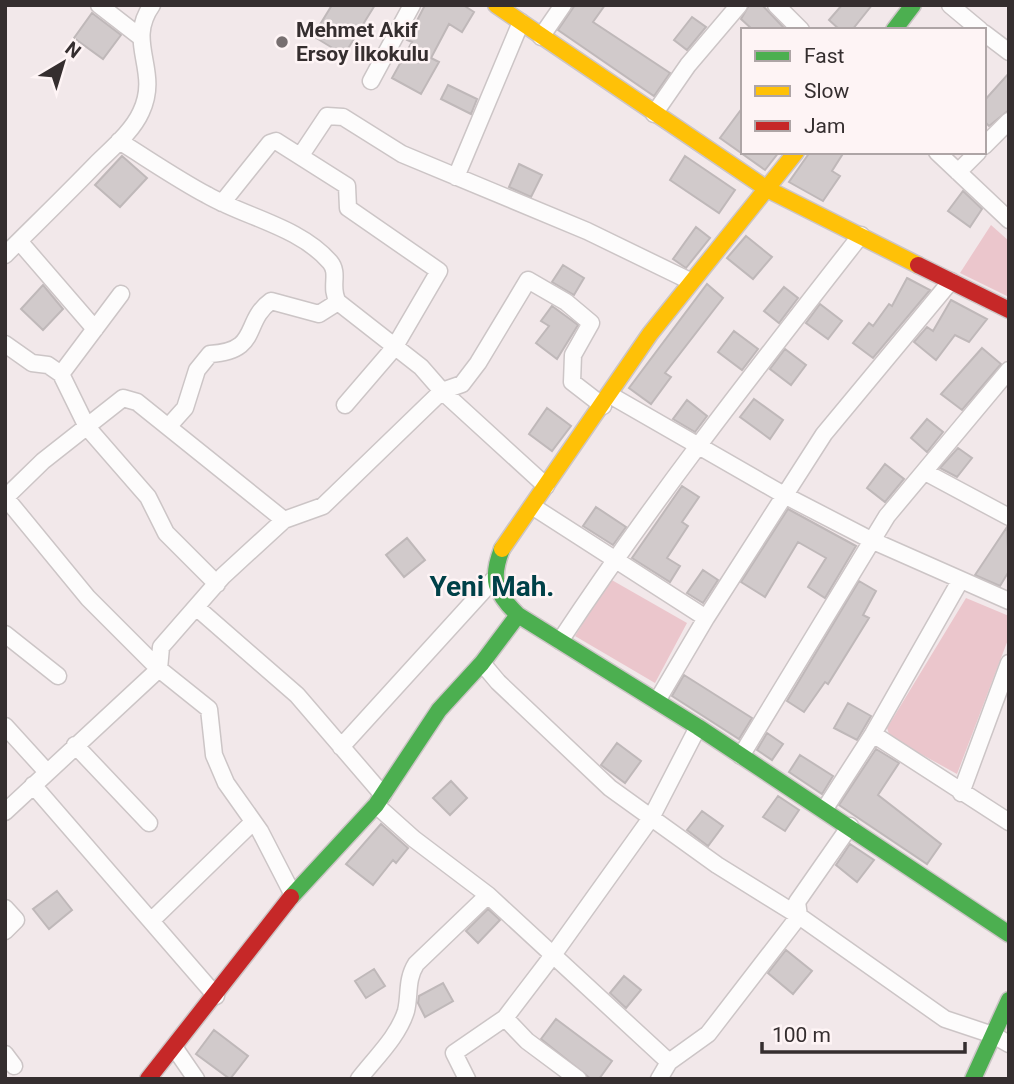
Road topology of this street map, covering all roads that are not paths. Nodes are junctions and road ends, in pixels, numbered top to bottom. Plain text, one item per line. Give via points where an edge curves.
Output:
1 (99, 5) edge
2 (152, 5) edge
3 (412, 5) edge
4 (496, 5) edge
5 (563, 5) edge
6 (739, 5) edge
7 (776, 5) edge
8 (914, 5) edge
9 (950, 5) edge
10 (521, 22) junction
11 (799, 28) edge
12 (896, 28) edge
13 (978, 28) edge
14 (986, 34) edge
15 (139, 36) junction
16 (541, 37) junction
17 (1009, 52) edge
18 (371, 81) dead end
19 (653, 114) junction
20 (1009, 121) edge
21 (119, 141) junction
22 (986, 144) edge
23 (794, 154) edge
24 (939, 154) edge
25 (976, 154) edge
26 (301, 155) junction
27 (958, 172) junction
28 (456, 177) junction
29 (767, 189) junction
30 (222, 203) junction
31 (1009, 220) edge
32 (861, 235) junction
33 (10, 250) edge
34 (691, 281) junction
35 (951, 281) junction
36 (121, 295) dead end
37 (338, 302) junction
38 (1009, 310) edge
39 (95, 330) junction
40 (5, 344) edge
41 (394, 348) junction
42 (1009, 370) edge
43 (61, 374) junction
44 (442, 391) junction
45 (606, 401) junction
46 (345, 405) dead end
47 (87, 427) junction
48 (168, 427) junction
49 (697, 446) junction
50 (925, 472) junction
51 (546, 486) junction
52 (784, 495) junction
53 (5, 498) edge
54 (532, 506) junction
55 (1009, 517) edge
56 (284, 520) junction
57 (871, 540) junction
58 (613, 560) junction
59 (493, 580) junction
60 (961, 581) junction
61 (217, 584) junction
62 (1009, 601) edge
63 (196, 607) junction
64 (519, 615) junction
65 (706, 618) junction
66 (5, 634) edge
67 (560, 641) junction
68 (482, 663) junction
69 (1009, 663) edge
70 (159, 669) junction
71 (58, 676) dead end
72 (657, 701) junction
73 (5, 726) edge
74 (698, 727) junction
75 (873, 734) junction
76 (75, 745) junction
77 (341, 747) junction
78 (741, 756) junction
79 (47, 772) junction
80 (33, 785) junction
81 (961, 793) junction
82 (379, 800) junction
83 (824, 810) junction
84 (5, 811) edge
85 (651, 818) junction
86 (253, 822) junction
87 (1009, 822) edge
88 (149, 823) dead end
89 (850, 826) junction
90 (293, 895) junction
91 (488, 895) junction
92 (5, 908) edge
93 (799, 915) junction
94 (152, 920) junction
95 (5, 931) edge
96 (1009, 934) edge
97 (553, 955) junction
98 (216, 996) junction
99 (1009, 1000) edge
100 (505, 1018) junction
101 (993, 1035) junction
102 (1009, 1044) edge
103 (174, 1047) junction
104 (669, 1062) junction
105 (148, 1079) edge
106 (197, 1079) edge
107 (359, 1079) edge
108 (467, 1079) edge
109 (578, 1079) edge
110 (659, 1079) edge
111 (973, 1079) edge

1 - 15 street
2 - 15 street via 141,22
3 - 18 street
4 - 10 street
5 - 16 street
6 - 19 street
7 - 11 street
8 - 12 street
9 - 13 street
10 - 16 street
10 - 28 street
14 - 17 street
15 - 21 street via 148,67 148,90 141,113
16 - 19 street
19 - 29 street
20 - 22 street
21 - 30 street
21 - 33 street
23 - 29 street
24 - 27 street
25 - 27 street
26 - 28 street via 320,124 333,115 344,117 402,155
26 - 30 street via 275,141 270,143
26 - 41 street via 348,186 348,208 439,271
27 - 31 street
28 - 34 street via 587,231
29 - 32 street
29 - 34 street
30 - 37 street via 304,241 330,262 335,270 332,293
32 - 35 street
32 - 49 street
33 - 39 street
34 - 45 street
35 - 38 street
35 - 52 street via 824,434
36 - 39 street
37 - 41 street
37 - 48 street via 319,314 271,301 238,347 210,354 201,362 185,408
39 - 43 street
40 - 43 street via 32,363 48,365
41 - 44 street via 421,367
41 - 46 street
42 - 50 street
43 - 47 street
44 - 45 street via 462,384 528,280 591,323 573,355 572,382
44 - 51 street
44 - 56 street via 323,506
45 - 49 street
45 - 51 street
47 - 48 street via 123,398 137,402
47 - 53 street
47 - 61 street via 148,497 166,533
48 - 56 street
49 - 52 street
49 - 58 street
50 - 55 street
50 - 57 street
51 - 54 street
52 - 57 street
52 - 65 street
53 - 70 street via 88,598
54 - 58 street
54 - 59 street via 502,549
56 - 61 street
57 - 60 street
57 - 78 street
58 - 65 street
58 - 67 street
59 - 64 street via 498,597
59 - 77 street
60 - 62 street
60 - 75 street
61 - 63 street
63 - 70 street via 161,647
63 - 77 street via 297,695
64 - 67 street
64 - 68 street
65 - 72 street
66 - 71 street
67 - 72 street
68 - 82 street via 439,710
68 - 85 street via 601,780
69 - 81 street
70 - 76 street
70 - 86 street via 209,709 218,764
72 - 74 street
73 - 79 street
74 - 78 street
74 - 85 street
75 - 81 street
75 - 83 street
76 - 79 street
76 - 88 street
77 - 82 street
78 - 83 street
79 - 80 street
80 - 84 street
80 - 94 street
81 - 87 street
82 - 90 street
82 - 91 street via 414,839
83 - 89 street
85 - 93 street
85 - 97 street
86 - 90 street
86 - 94 street
89 - 93 street via 797,902
89 - 96 street
90 - 98 street
91 - 97 street
91 - 107 street via 416,964 410,973 407,1009 400,1027
92 - 95 street via 16,920
93 - 101 street via 945,1019
93 - 104 street via 708,1034
94 - 98 street
97 - 100 street
97 - 104 street
98 - 103 street
99 - 101 street
100 - 108 street via 454,1052
100 - 109 street via 527,1041
101 - 102 street
101 - 111 street
103 - 105 street
103 - 106 street
104 - 110 street

